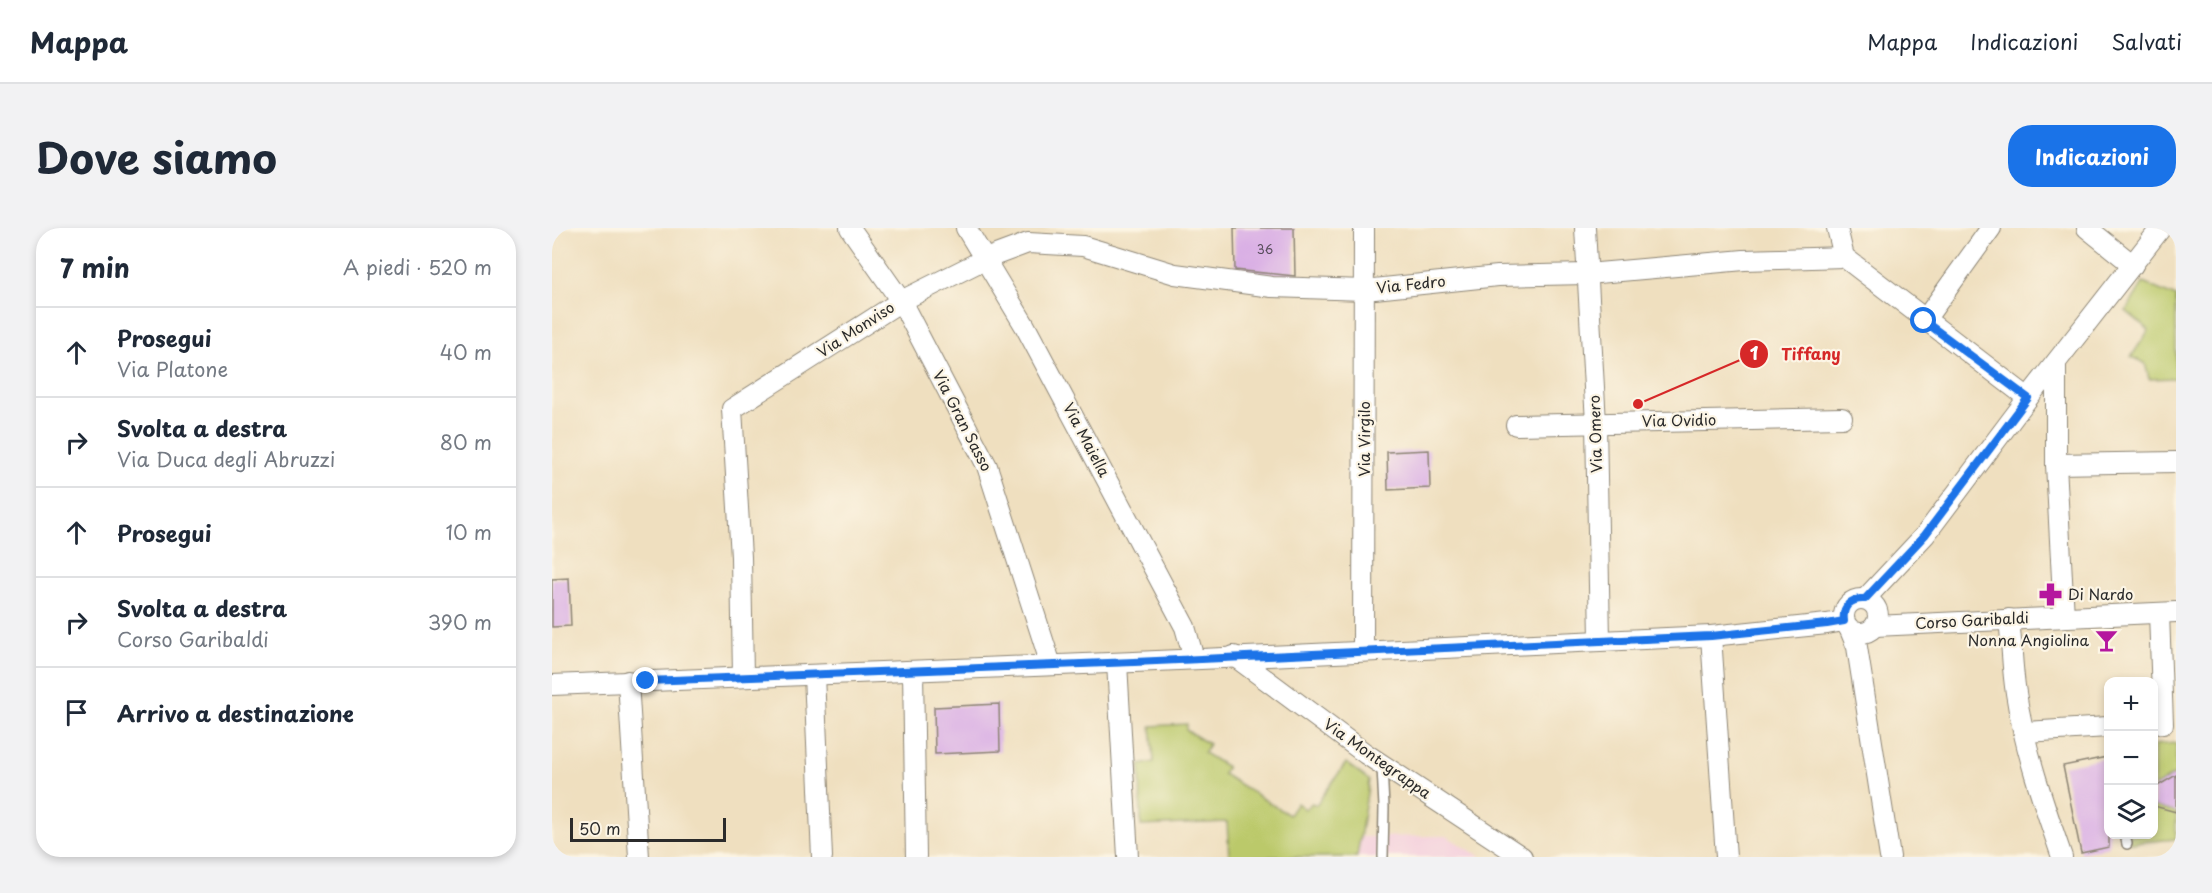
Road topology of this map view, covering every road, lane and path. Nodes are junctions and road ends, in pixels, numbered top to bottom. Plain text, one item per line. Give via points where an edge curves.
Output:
1 (850, 228) edge
2 (966, 228) edge
3 (1364, 228) edge
4 (1585, 228) edge
5 (1837, 228) edge
6 (1991, 228) edge
7 (2087, 228) edge
8 (2161, 228) edge
9 (1844, 257) junction
10 (985, 259) junction
11 (2133, 265) junction
12 (1587, 274) junction
13 (1365, 290) junction
14 (901, 301) junction
15 (1924, 321) junction
16 (2056, 364) junction
17 (2028, 398) junction
18 (1842, 418) dead end
19 (1596, 423) junction
20 (1515, 425) dead end
21 (2176, 462) edge
22 (2056, 464) junction
23 (1865, 599) junction
24 (2167, 612) edge
25 (2064, 617) junction
26 (2009, 619) junction
27 (1847, 625) junction
28 (1875, 626) junction
29 (1711, 636) junction
30 (1600, 640) junction
31 (1363, 650) junction
32 (1234, 656) junction
33 (1194, 659) junction
34 (1117, 663) junction
35 (1051, 665) junction
36 (913, 671) junction
37 (814, 675) junction
38 (743, 677) junction
39 (628, 681) junction
40 (552, 685) edge
41 (2164, 724) edge
42 (2104, 729) edge
43 (2025, 732) junction
44 (1382, 764) junction
45 (639, 857) edge
46 (822, 857) edge
47 (916, 857) edge
48 (1128, 857) edge
49 (1383, 857) edge
50 (1522, 857) edge
51 (1726, 857) edge
52 (1890, 857) edge
53 (2062, 857) edge

1 - 14 street, Via Gran Sasso
2 - 10 street, Via Maiella
3 - 13 street, Via Virgilo
4 - 12 street, Via Omero
5 - 9 street
6 - 15 street
7 - 11 street
8 - 11 street
9 - 12 street, Via Fedro via 1744,260
9 - 15 street
10 - 13 street, Via Fedro via 1028,243 1083,246 1175,274 1272,287
10 - 14 street, Via Monviso
10 - 33 street, Via Maiella via 1025,326 1185,627
11 - 16 street
12 - 13 street, Via Fedro via 1498,276
12 - 19 street, Via Omero
13 - 31 street, Via Virgilo
14 - 35 street, Via Gran Sasso via 987,466
14 - 38 street, Via Monviso via 732,409
15 - 17 street
16 - 17 street
16 - 22 street
17 - 23 street via 1925,535
18 - 19 street, Via Ovidio
19 - 20 street, Via Ovidio
19 - 30 street, Via Omero
21 - 22 street
22 - 25 street
23 - 27 street via 1846,606 1843,616
23 - 28 street via 1877,610
24 - 25 street, Corso Garibaldi
24 - 41 street
25 - 26 street, Corso Garibaldi
26 - 28 street, Corso Garibaldi
26 - 43 street via 2016,693
27 - 28 street via 1860,634
27 - 29 street
27 - 52 street via 1857,647
29 - 30 street
29 - 51 street
30 - 31 street
31 - 32 street
32 - 33 street
32 - 44 street, Via Montegrappa
33 - 34 street
34 - 35 street
34 - 48 street
35 - 36 street
36 - 37 street
36 - 47 street
37 - 38 street
37 - 46 street
38 - 39 street
39 - 40 street
39 - 45 street
42 - 43 street
43 - 53 street
44 - 49 lane
44 - 50 street, Via Montegrappa

